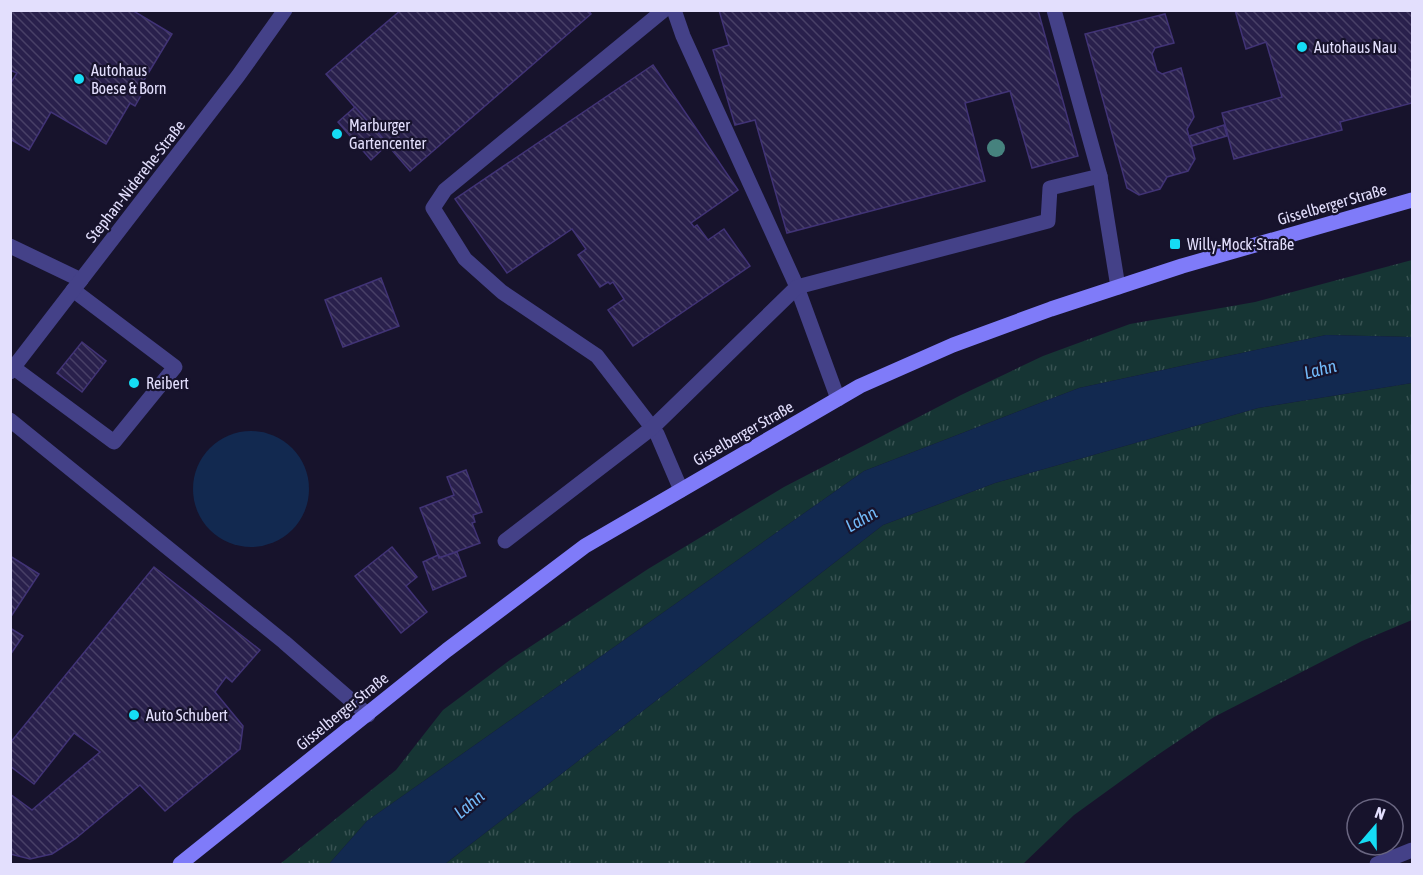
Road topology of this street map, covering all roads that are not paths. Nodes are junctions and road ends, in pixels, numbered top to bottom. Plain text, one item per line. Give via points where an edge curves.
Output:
1 (285, 10) edge
2 (664, 10) edge
3 (674, 10) edge
4 (1054, 10) edge
5 (1100, 176) junction
6 (1413, 200) edge
7 (10, 246) edge
8 (77, 285) junction
9 (797, 287) junction
10 (1118, 287) junction
11 (12, 370) edge
12 (838, 399) junction
13 (10, 420) edge
14 (652, 428) junction
15 (681, 490) junction
16 (506, 541) dead end
17 (368, 715) junction
18 (1413, 850) edge
19 (180, 864) edge
20 (1377, 864) edge

1 - 8 street, Stephan-Niderehe-Straße
2 - 14 street via 445,190 433,208 465,259 502,292 597,356
3 - 9 street
4 - 5 street
5 - 9 street via 1050,188 1048,221
5 - 10 street
6 - 10 main road, Gisselberger Straße
7 - 8 street
8 - 11 street, Stephan-Niderehe-Straße
8 - 11 street via 175,367 114,442
9 - 12 street
9 - 14 street
10 - 12 main road, Gisselberger Straße via 953,345
12 - 15 main road, Gisselberger Straße
13 - 17 street
14 - 15 street
14 - 16 street
15 - 17 main road, Gisselberger Straße via 585,546
17 - 19 main road, Gisselberger Straße
18 - 20 street

